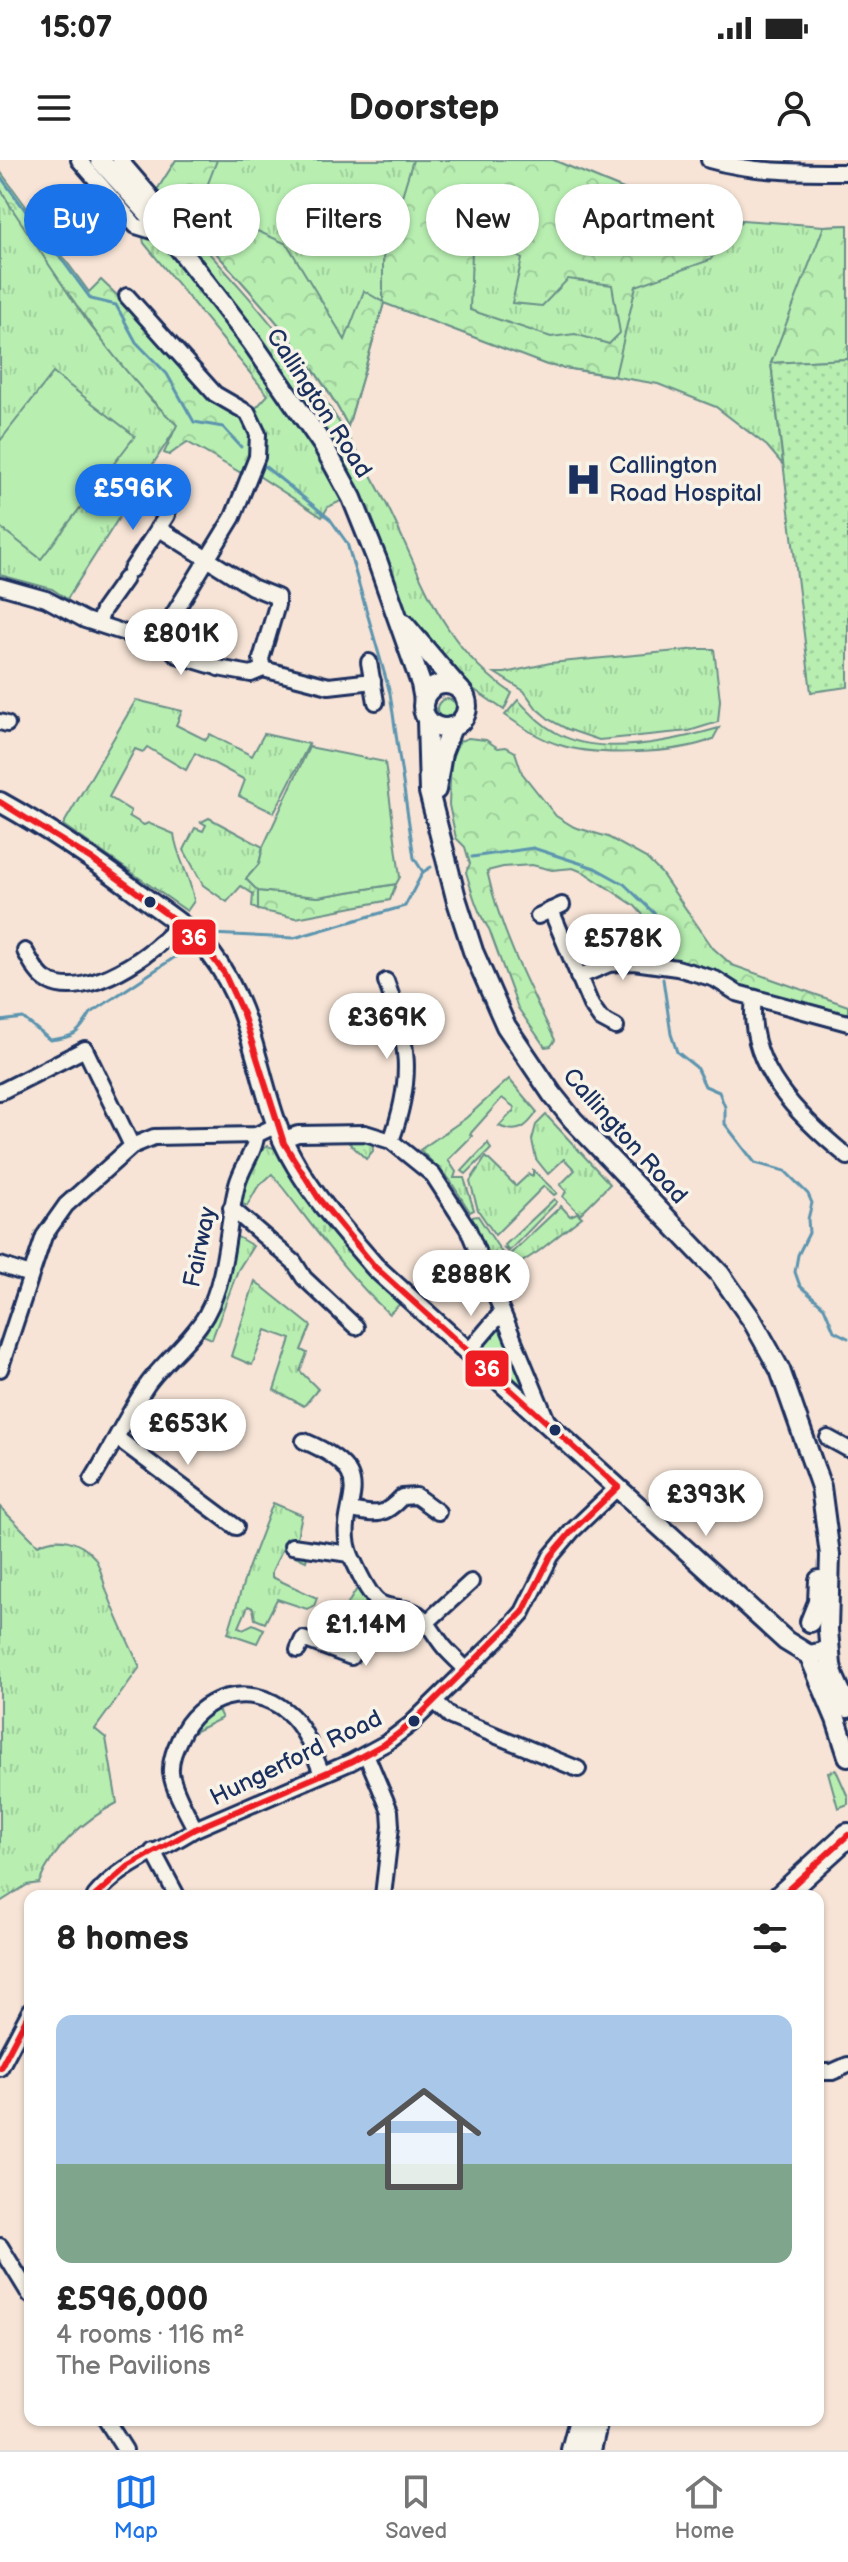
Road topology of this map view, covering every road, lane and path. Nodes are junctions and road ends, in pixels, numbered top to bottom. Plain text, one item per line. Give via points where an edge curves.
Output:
1 (79, 160) edge
2 (100, 160) edge
3 (120, 160) edge
4 (709, 160) edge
5 (848, 172) edge
6 (143, 187) edge
7 (143, 207) edge
8 (143, 229) edge
9 (185, 256) edge
10 (127, 296) dead end
11 (207, 560) junction
12 (0, 586) edge
13 (392, 604) junction
14 (98, 624) junction
15 (156, 643) junction
16 (369, 662) dead end
17 (263, 669) junction
18 (373, 681) junction
19 (461, 691) junction
20 (424, 700) junction
21 (376, 702) dead end
22 (427, 720) junction
23 (452, 727) junction
24 (0, 802) edge
25 (437, 823) junction
26 (551, 910) dead end
27 (192, 935) junction
28 (25, 951) dead end
29 (578, 977) junction
30 (386, 981) dead end
31 (754, 998) junction
32 (848, 1023) edge
33 (616, 1027) dead end
34 (0, 1092) edge
35 (280, 1132) junction
36 (256, 1135) junction
37 (391, 1141) junction
38 (132, 1146) junction
39 (848, 1157) edge
40 (231, 1208) junction
41 (0, 1265) edge
42 (30, 1275) junction
43 (502, 1312) junction
44 (356, 1327) dead end
45 (468, 1352) junction
46 (0, 1369) edge
47 (548, 1424) junction
48 (117, 1438) junction
49 (828, 1438) dead end
50 (304, 1441) dead end
51 (848, 1449) edge
52 (811, 1462) junction
53 (92, 1480) dead end
54 (618, 1487) junction
55 (351, 1510) junction
56 (438, 1512) dead end
57 (236, 1527) dead end
58 (292, 1546) dead end
59 (350, 1554) junction
60 (471, 1582) dead end
61 (380, 1603) junction
62 (766, 1622) junction
63 (426, 1623) junction
64 (806, 1624) junction
65 (829, 1638) junction
66 (298, 1650) dead end
67 (804, 1652) junction
68 (467, 1670) junction
69 (435, 1702) junction
70 (848, 1708) edge
71 (366, 1754) junction
72 (848, 1756) edge
73 (578, 1769) dead end
74 (322, 1774) junction
75 (195, 1829) junction
76 (848, 1835) edge
77 (153, 1851) junction
78 (848, 1851) edge
79 (101, 1890) edge
80 (174, 1890) edge
81 (384, 1890) edge
82 (788, 1890) edge
83 (803, 1890) edge
84 (24, 2022) edge
85 (848, 2065) edge
86 (0, 2068) edge
87 (824, 2072) edge
88 (0, 2246) edge
89 (24, 2285) edge
90 (110, 2426) edge
91 (579, 2426) edge
92 (595, 2426) edge
93 (125, 2450) edge
94 (573, 2450) edge
95 (589, 2450) edge

1 - 8 street
2 - 7 main road, Callington Road
3 - 6 street
4 - 5 street via 791,172
9 - 13 main road, Callington Road via 323,445 352,498
10 - 11 street via 215,394 248,413 258,434 257,457 240,502
11 - 14 street via 162,522
11 - 15 street
11 - 17 street via 277,597
12 - 14 street via 46,599
13 - 19 main road, Callington Road
13 - 20 main road, Callington Road
14 - 15 street
15 - 17 street via 216,667 251,674
16 - 18 street
17 - 18 street via 329,686
18 - 21 street
19 - 20 main road via 440,684
19 - 23 main road via 467,709
20 - 22 main road
22 - 23 main road via 437,727
22 - 25 main road, Callington Road via 429,792
23 - 25 main road, Callington Road via 438,774
24 - 27 main road via 87,854
25 - 52 main road, Callington Road via 473,951 506,1026 573,1120 720,1274 780,1370
26 - 29 street
27 - 28 street via 170,935 116,974 79,986 48,981
27 - 35 main road via 240,1003
29 - 31 street via 609,964 634,962 715,979
29 - 33 street via 601,1019
30 - 37 street via 406,1047 403,1109
31 - 32 street
31 - 39 street via 757,1041 777,1086 798,1114
34 - 38 street via 85,1049
35 - 36 street
35 - 37 street via 365,1133
35 - 45 main road via 316,1194 365,1256
36 - 38 street via 154,1137
36 - 40 street, Fairway
37 - 43 street via 433,1175 451,1202 468,1229
38 - 42 street via 66,1205 44,1236
40 - 44 street via 294,1262
40 - 48 street, Fairway via 221,1278 205,1316 147,1385
41 - 42 street
42 - 46 street
43 - 45 street
43 - 47 street
45 - 47 main road
47 - 54 main road
48 - 53 street, Fairway
48 - 57 street
49 - 51 street
50 - 55 street via 339,1460 350,1477
52 - 64 main road via 820,1563 818,1602
52 - 65 main road via 827,1522
54 - 62 main road
54 - 68 street, Hungerford Road via 551,1556 523,1612
55 - 56 street via 376,1515 389,1511 402,1497 416,1496
55 - 59 street
58 - 59 street
59 - 61 street
60 - 63 street
61 - 63 street via 419,1614
61 - 66 street via 351,1657 303,1639
62 - 64 main road via 791,1628
62 - 67 main road
63 - 68 street
64 - 65 main road via 822,1623
64 - 67 main road via 797,1637
65 - 67 main road via 824,1652
65 - 70 main road via 834,1677
67 - 72 main road
68 - 69 street, Hungerford Road
69 - 71 street, Hungerford Road
69 - 73 street via 451,1717
71 - 74 street, Hungerford Road
71 - 81 street via 390,1811
74 - 75 street, Hungerford Road
74 - 75 street via 298,1722 284,1709 260,1697 216,1699 185,1725 171,1760 173,1781
75 - 77 street, Hungerford Road
76 - 82 highway
77 - 79 street, Hungerford Road via 125,1867
77 - 80 street
78 - 83 highway
84 - 86 street
85 - 87 street
88 - 89 street
90 - 93 street
91 - 94 highway
92 - 95 highway

